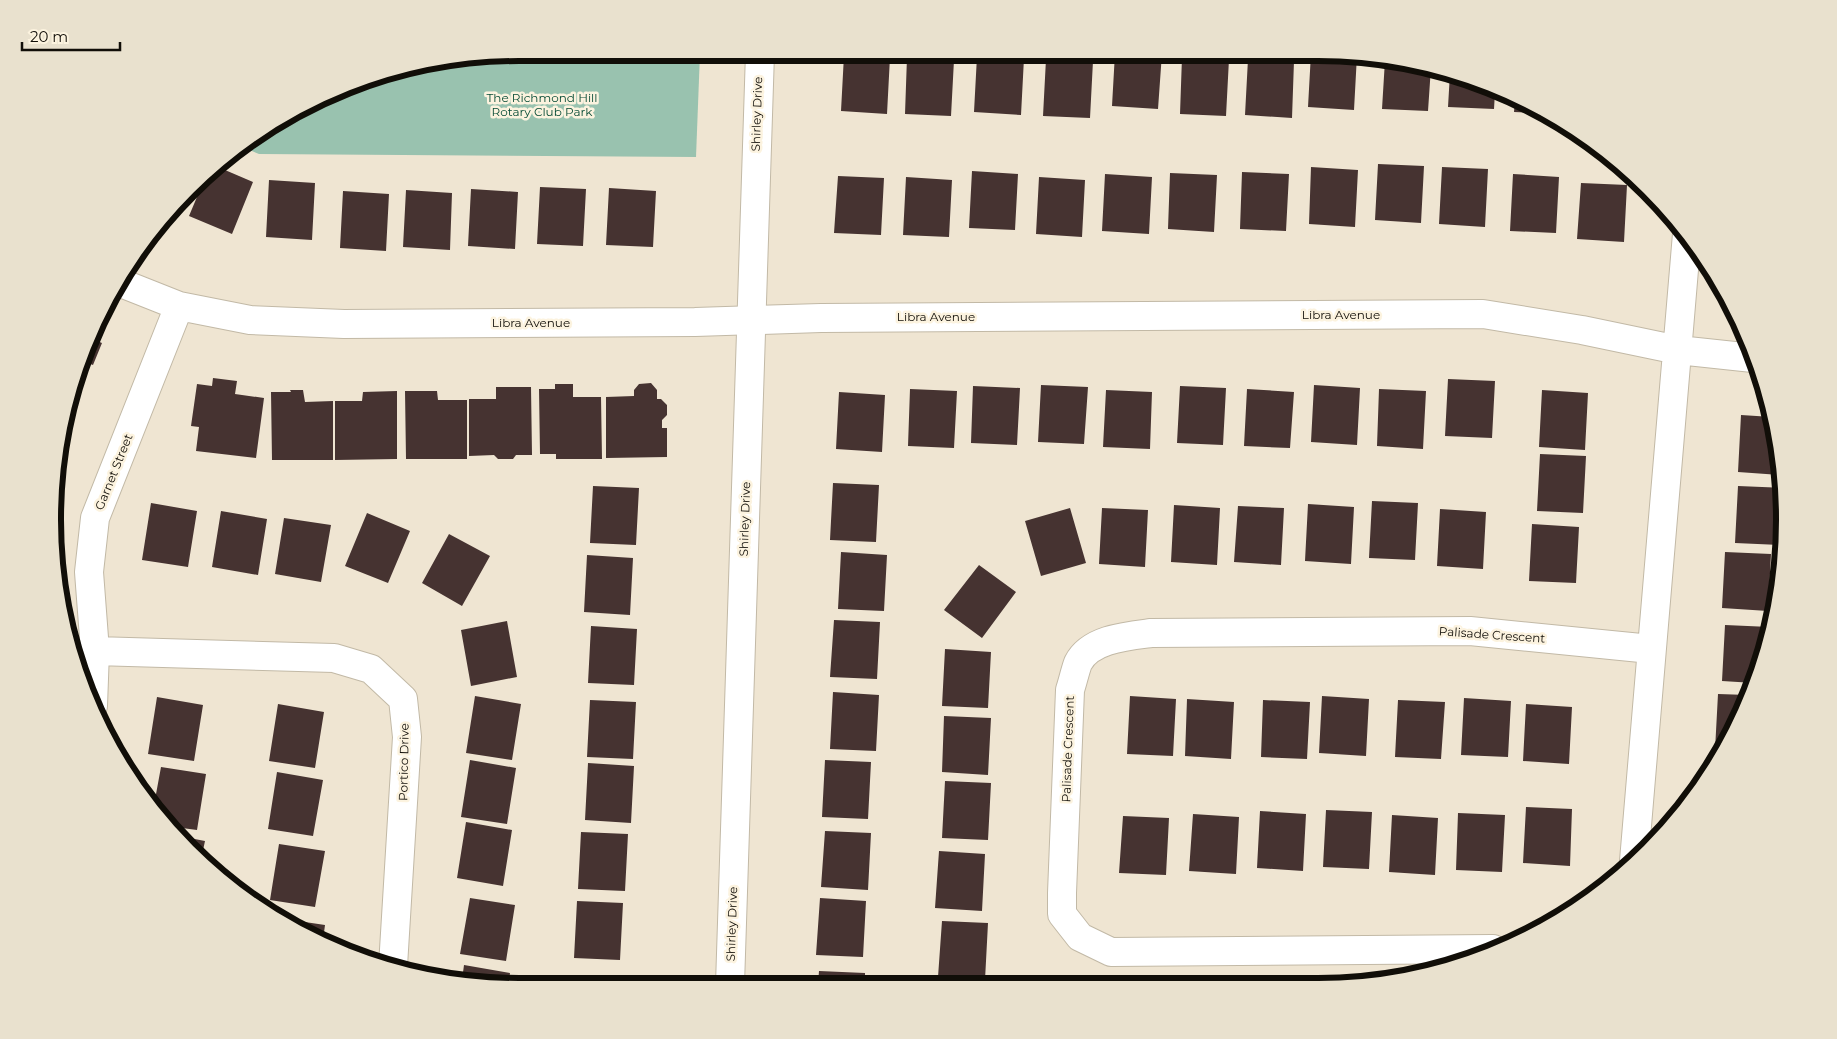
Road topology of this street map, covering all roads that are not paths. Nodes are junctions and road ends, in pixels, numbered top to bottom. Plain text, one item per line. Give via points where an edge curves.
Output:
1 (760, 61) edge
2 (1686, 248) edge
3 (126, 285) edge
4 (179, 306) junction
5 (751, 320) junction
6 (1678, 350) junction
7 (1746, 357) edge
8 (1651, 648) junction
9 (95, 651) junction
10 (94, 688) edge
11 (1635, 851) edge
12 (1476, 949) edge
13 (393, 960) edge
14 (730, 978) edge

1 - 5 street, Shirley Drive
2 - 6 street
3 - 4 street, Libra Avenue
4 - 5 street, Libra Avenue via 250,320 344,324
4 - 9 street, Garnet Street via 95,518 89,572
5 - 6 street, Libra Avenue via 1482,314
5 - 14 street, Shirley Drive
6 - 7 street, Libra Avenue
6 - 8 street
8 - 11 street
8 - 12 street, Palisade Crescent via 1470,631 1151,633 1115,638 1094,647 1079,662 1070,690 1062,914 1080,936 1111,952
9 - 10 street, Garnet Street
9 - 13 street, Portico Drive via 334,658 371,669 403,700 407,737

